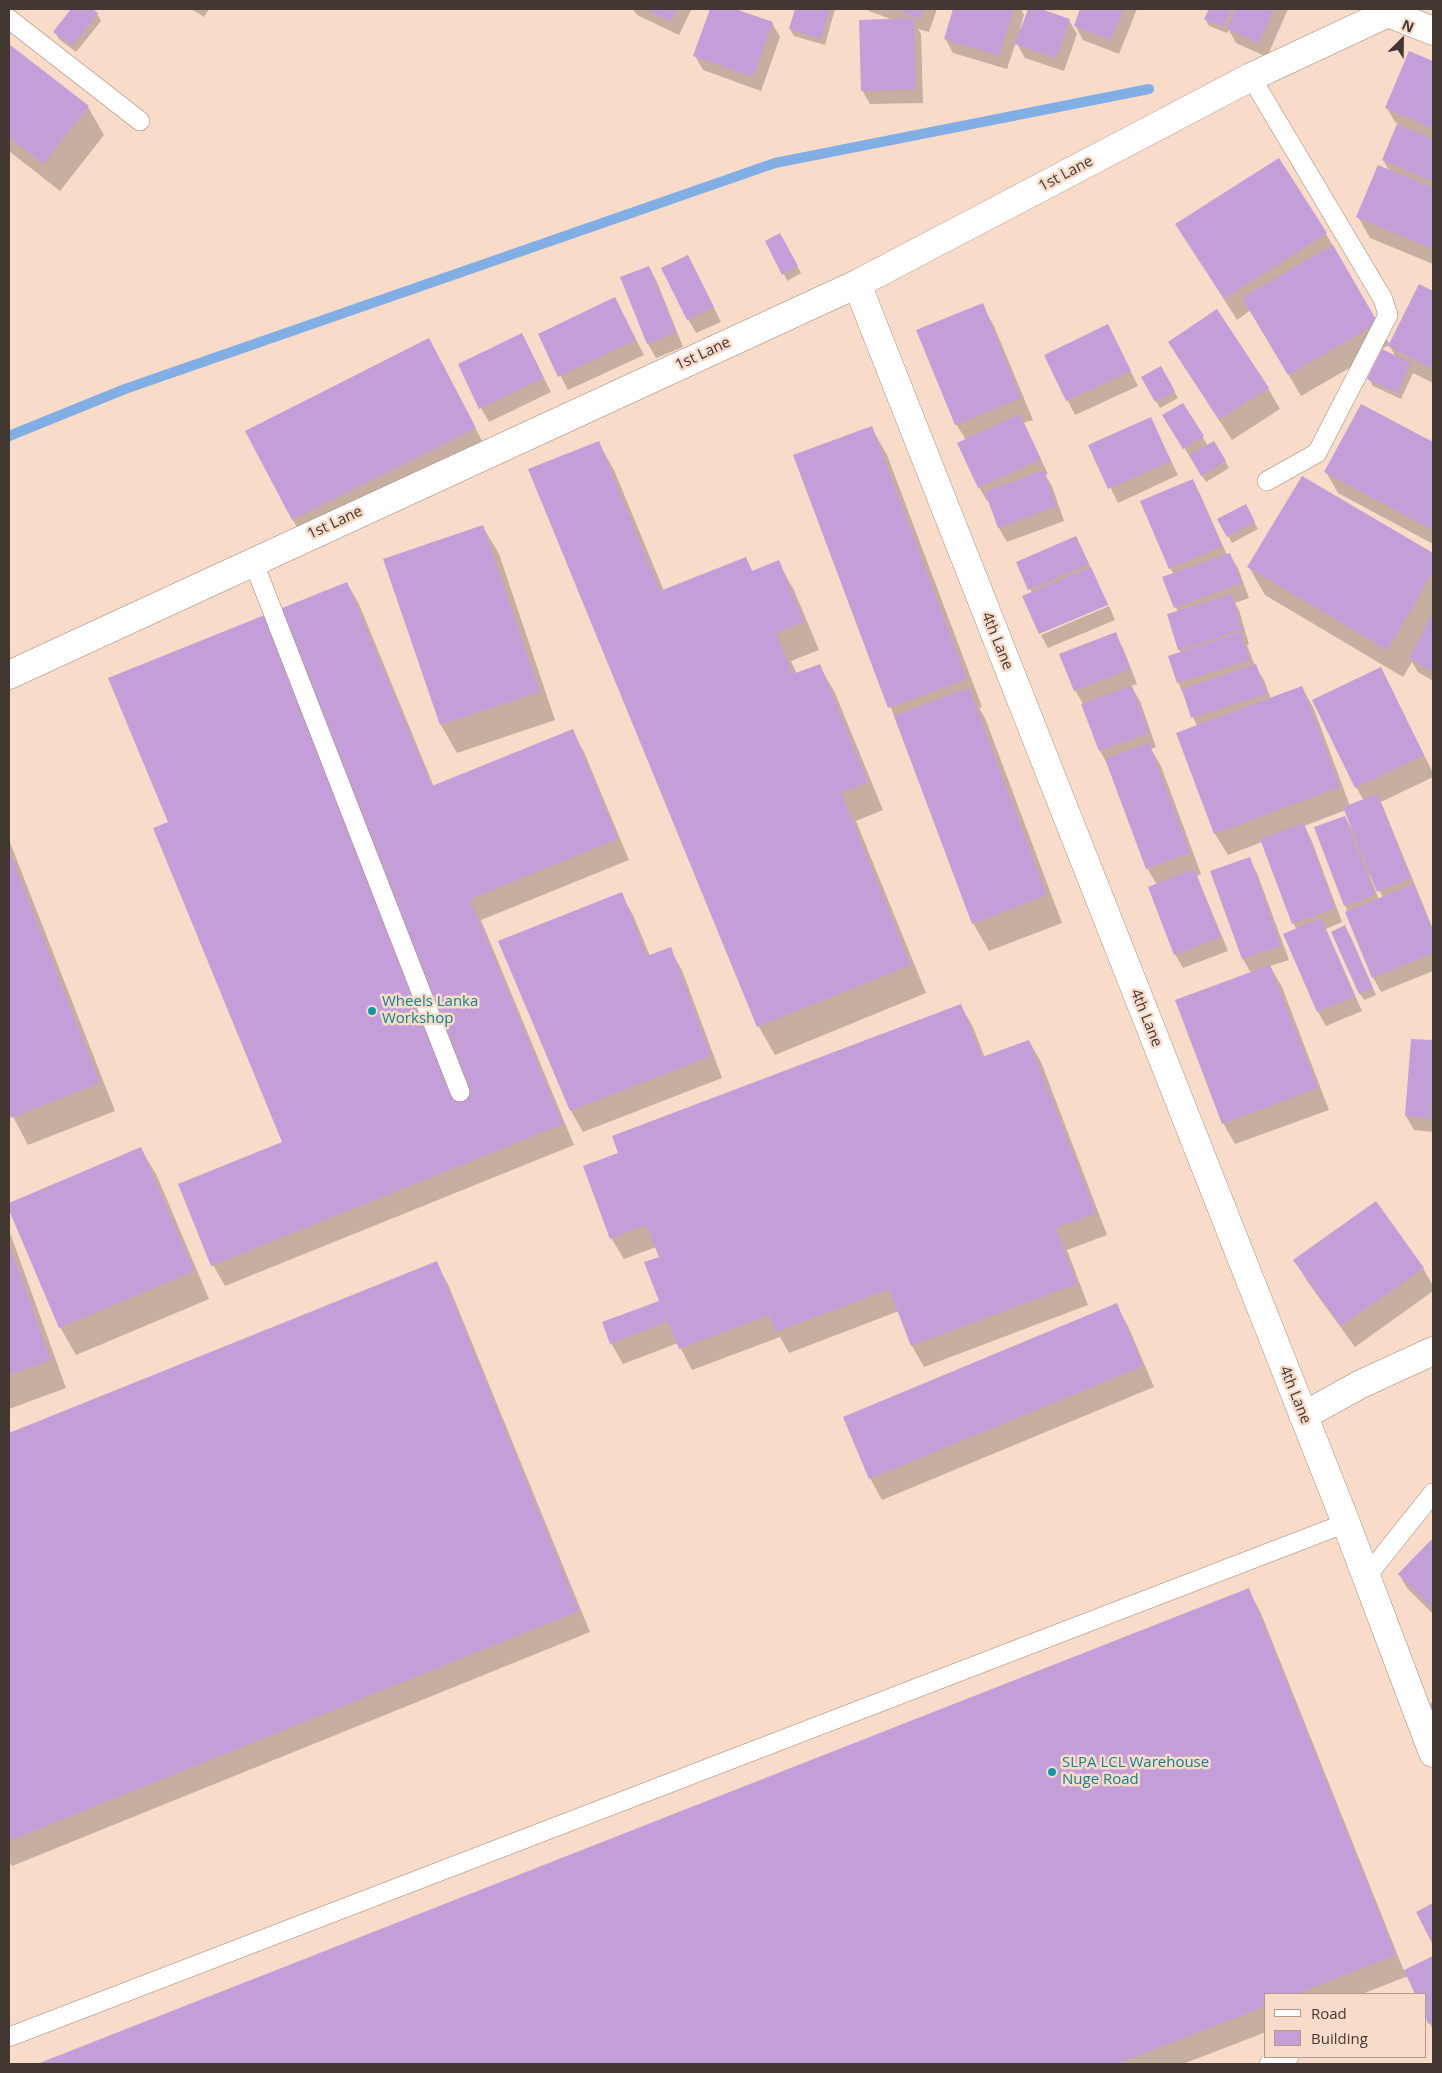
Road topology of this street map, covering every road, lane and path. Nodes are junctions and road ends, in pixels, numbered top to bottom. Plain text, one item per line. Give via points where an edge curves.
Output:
1 (1383, 11) edge
2 (9, 19) edge
3 (1433, 31) edge
4 (1251, 77) junction
5 (140, 121) dead end
6 (856, 284) junction
7 (1267, 481) dead end
8 (253, 561) junction
9 (9, 675) edge
10 (460, 1092) dead end
11 (1433, 1351) edge
12 (1303, 1416) junction
13 (1433, 1493) edge
14 (1346, 1524) junction
15 (1366, 1577) junction
16 (1433, 1753) edge
17 (9, 2038) edge
18 (1286, 2058) edge
19 (1269, 2064) edge

1 - 3 street
1 - 4 street, 1st Lane
2 - 5 lane
4 - 6 street, 1st Lane
4 - 7 lane via 1383,299 1388,315 1318,453
6 - 8 street, 1st Lane
6 - 12 street, 4th Lane
8 - 9 street, 1st Lane
8 - 10 lane
11 - 12 street via 1361,1384
12 - 14 street, 4th Lane
13 - 15 lane
14 - 15 street, 4th Lane
14 - 17 lane
15 - 16 street, 4th Lane
18 - 19 lane

